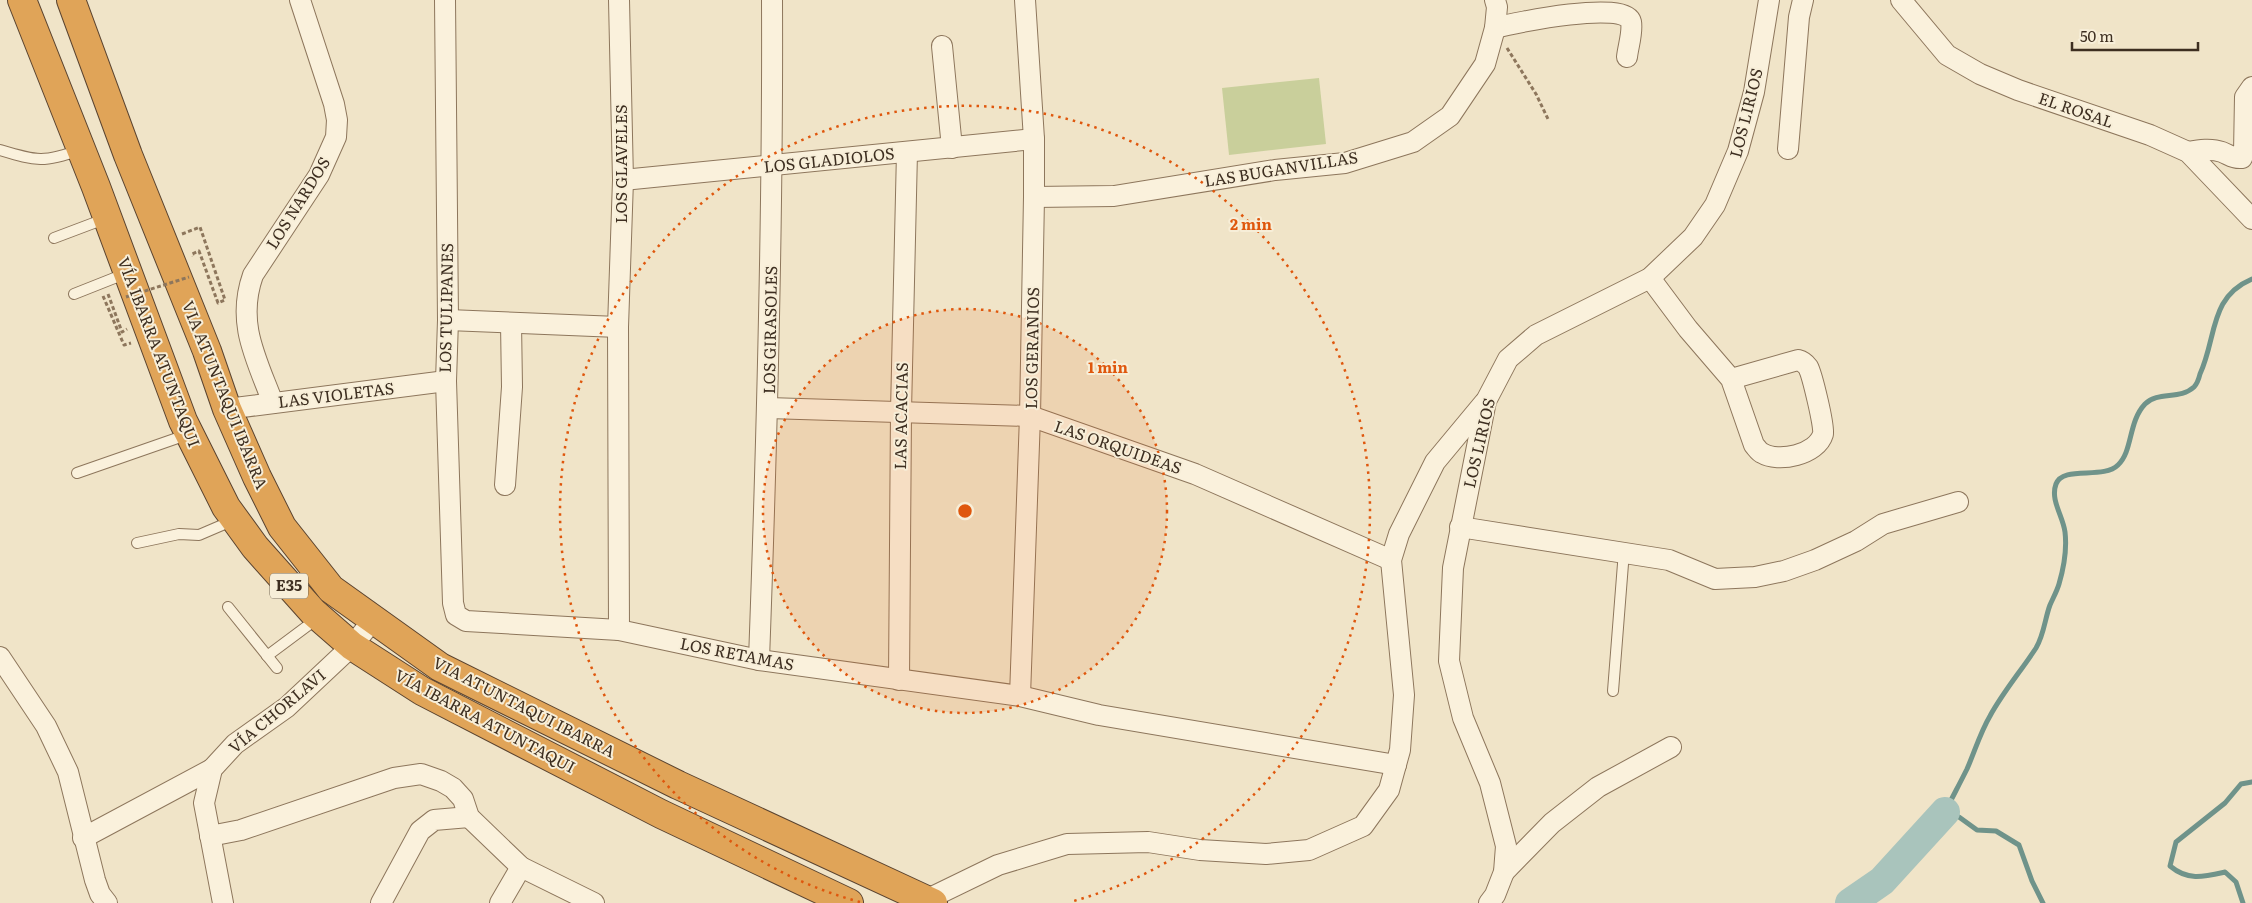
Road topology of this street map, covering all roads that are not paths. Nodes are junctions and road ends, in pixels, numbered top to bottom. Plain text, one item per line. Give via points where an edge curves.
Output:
1 (22, 0) edge
2 (71, 0) edge
3 (300, 0) edge
4 (445, 0) edge
5 (619, 0) edge
6 (772, 0) edge
7 (1025, 0) edge
8 (1495, 0) edge
9 (1769, 0) edge
10 (1803, 0) edge
11 (1901, 0) edge
12 (1495, 28) junction
13 (942, 46) dead end
14 (1627, 57) dead end
15 (2252, 88) edge
16 (1034, 139) junction
17 (952, 148) junction
18 (1788, 149) dead end
19 (0, 150) edge
20 (81, 150) junction
21 (907, 152) junction
22 (2188, 152) junction
23 (773, 166) junction
24 (623, 180) junction
25 (1034, 197) junction
26 (107, 218) junction
27 (2252, 219) edge
28 (54, 238) dead end
29 (1650, 278) junction
30 (114, 284) junction
31 (74, 294) dead end
32 (448, 320) junction
33 (512, 322) junction
34 (618, 327) junction
35 (1731, 379) junction
36 (446, 381) junction
37 (1486, 401) junction
38 (273, 403) junction
39 (768, 408) junction
40 (227, 409) junction
41 (901, 411) junction
42 (1030, 416) junction
43 (190, 433) junction
44 (77, 473) dead end
45 (505, 485) dead end
46 (1958, 502) dead end
47 (235, 520) junction
48 (1460, 527) junction
49 (137, 543) dead end
50 (1624, 551) junction
51 (1391, 560) junction
52 (228, 607) dead end
53 (456, 615) joint
54 (318, 617) junction
55 (374, 620) junction
56 (619, 630) junction
57 (352, 646) junction
58 (267, 656) junction
59 (0, 657) edge
60 (759, 660) junction
61 (277, 668) dead end
62 (899, 680) junction
63 (1613, 691) dead end
64 (1020, 696) junction
65 (1671, 747) dead end
66 (1396, 765) junction
67 (212, 769) junction
68 (469, 817) junction
69 (210, 836) junction
70 (83, 838) junction
71 (521, 867) junction
72 (1504, 872) junction
73 (930, 901) edge
74 (107, 903) edge
75 (223, 903) edge
76 (380, 903) edge
77 (500, 903) edge
78 (594, 903) edge
79 (849, 903) edge
80 (1489, 903) edge

1 - 20 highway, VÍA IBARRA ATUNTAQUI / E35
2 - 40 highway, VIA ATUNTAQUI IBARRA / E35
3 - 38 street, LOS NARDOS via 334,104 336,137 319,175 252,275 247,290 248,336
4 - 32 street, LOS TULIPANES
5 - 24 street, LOS GLAVELES
6 - 23 street, LOS GIRASOLES
7 - 16 street, LOS GERANIOS
8 - 12 street, LAS BUGANVILLAS
9 - 29 street, LOS LIRIOS via 1754,92 1738,151 1715,205 1693,237
10 - 18 street
11 - 22 street, EL ROSAL via 1947,55 1980,74 2150,135
12 - 14 street via 1592,4 1618,7 1632,22
12 - 25 street, LAS BUGANVILLAS via 1485,64 1450,116 1413,142 1345,163 1275,170 1114,196
13 - 17 street
15 - 22 street via 2245,98 2242,158 2204,149
16 - 17 street, LOS GLADIOLOS
16 - 25 street, LOS GERANIOS
17 - 21 street, LOS GLADIOLOS
19 - 20 lane via 48,160
20 - 26 highway, VÍA IBARRA ATUNTAQUI / E35
21 - 23 street, LOS GLADIOLOS
21 - 41 street, LAS ACACIAS
22 - 27 street, EL ROSAL
23 - 24 street, LOS GLADIOLOS
23 - 39 street, LOS GIRASOLES
24 - 34 street, LOS GLAVELES
25 - 42 street, LOS GERANIOS
26 - 28 lane
26 - 30 highway, VÍA IBARRA ATUNTAQUI / E35
29 - 35 street
29 - 37 street, LOS LIRIOS via 1536,336 1508,359
30 - 31 lane
30 - 43 highway, VÍA IBARRA ATUNTAQUI / E35 via 152,336
32 - 33 street
32 - 36 street, LOS TULIPANES
33 - 34 street
33 - 45 street via 512,387
34 - 56 street, LOS GLAVELES
35 - 35 street via 1754,445 1761,453 1791,456 1818,443 1823,433 1815,390 1804,362 1798,360
36 - 38 street, LAS VIOLETAS
36 - 53 street, LOS TULIPANES
37 - 48 street, LOS LIRIOS
37 - 51 street via 1435,462 1399,534
38 - 40 street, LAS VIOLETAS
39 - 41 street, LAS ORQUIDEAS
39 - 60 street, LOS GIRASOLES
40 - 55 highway, VIA ATUNTAQUI IBARRA / E35 via 282,527 331,589
41 - 42 street, LAS ORQUIDEAS
41 - 62 street, LAS ACACIAS
42 - 51 street, LAS ORQUIDEAS via 1194,474
42 - 64 street, LOS GERANIOS
43 - 44 lane
43 - 47 highway, VÍA IBARRA ATUNTAQUI / E35
46 - 50 street via 1883,524 1815,560 1754,577 1715,579 1669,560
47 - 49 lane via 199,535 179,534
47 - 54 highway, VÍA IBARRA ATUNTAQUI / E35 via 254,548
48 - 50 street
48 - 72 street, LOS LIRIOS via 1453,568 1449,661 1463,718 1490,783 1506,846
50 - 63 lane
51 - 66 street via 1404,695
52 - 58 lane
53 - 56 street, LOS RETAMAS via 466,621
54 - 57 highway, VÍA IBARRA ATUNTAQUI / E35
54 - 58 lane
55 - 57 street, VÍA CHORLAVI
55 - 73 highway, VIA ATUNTAQUI IBARRA / E35 via 440,667 678,785
56 - 60 street, LOS RETAMAS
57 - 67 street, VÍA CHORLAVI via 287,707 235,744
57 - 79 highway, VÍA IBARRA ATUNTAQUI / E35 via 422,691 661,814
58 - 61 lane
59 - 70 street via 46,726 68,772
60 - 62 street, LOS RETAMAS
62 - 64 street, LOS RETAMAS
64 - 66 street, LOS RETAMAS via 1099,715
65 - 72 street via 1598,787 1552,823
66 - 73 street via 1389,790 1363,826 1309,850 1266,854 1200,850 1148,842 1067,844 998,865
67 - 69 street, VÍA CHORLAVI via 204,803
67 - 70 street
68 - 69 street via 464,799 453,788 421,774 394,778 241,830
68 - 71 street
68 - 76 street via 434,820 420,831
69 - 75 street, VÍA CHORLAVI
70 - 74 street via 94,880
71 - 77 street
71 - 78 street
72 - 80 street, LOS LIRIOS

